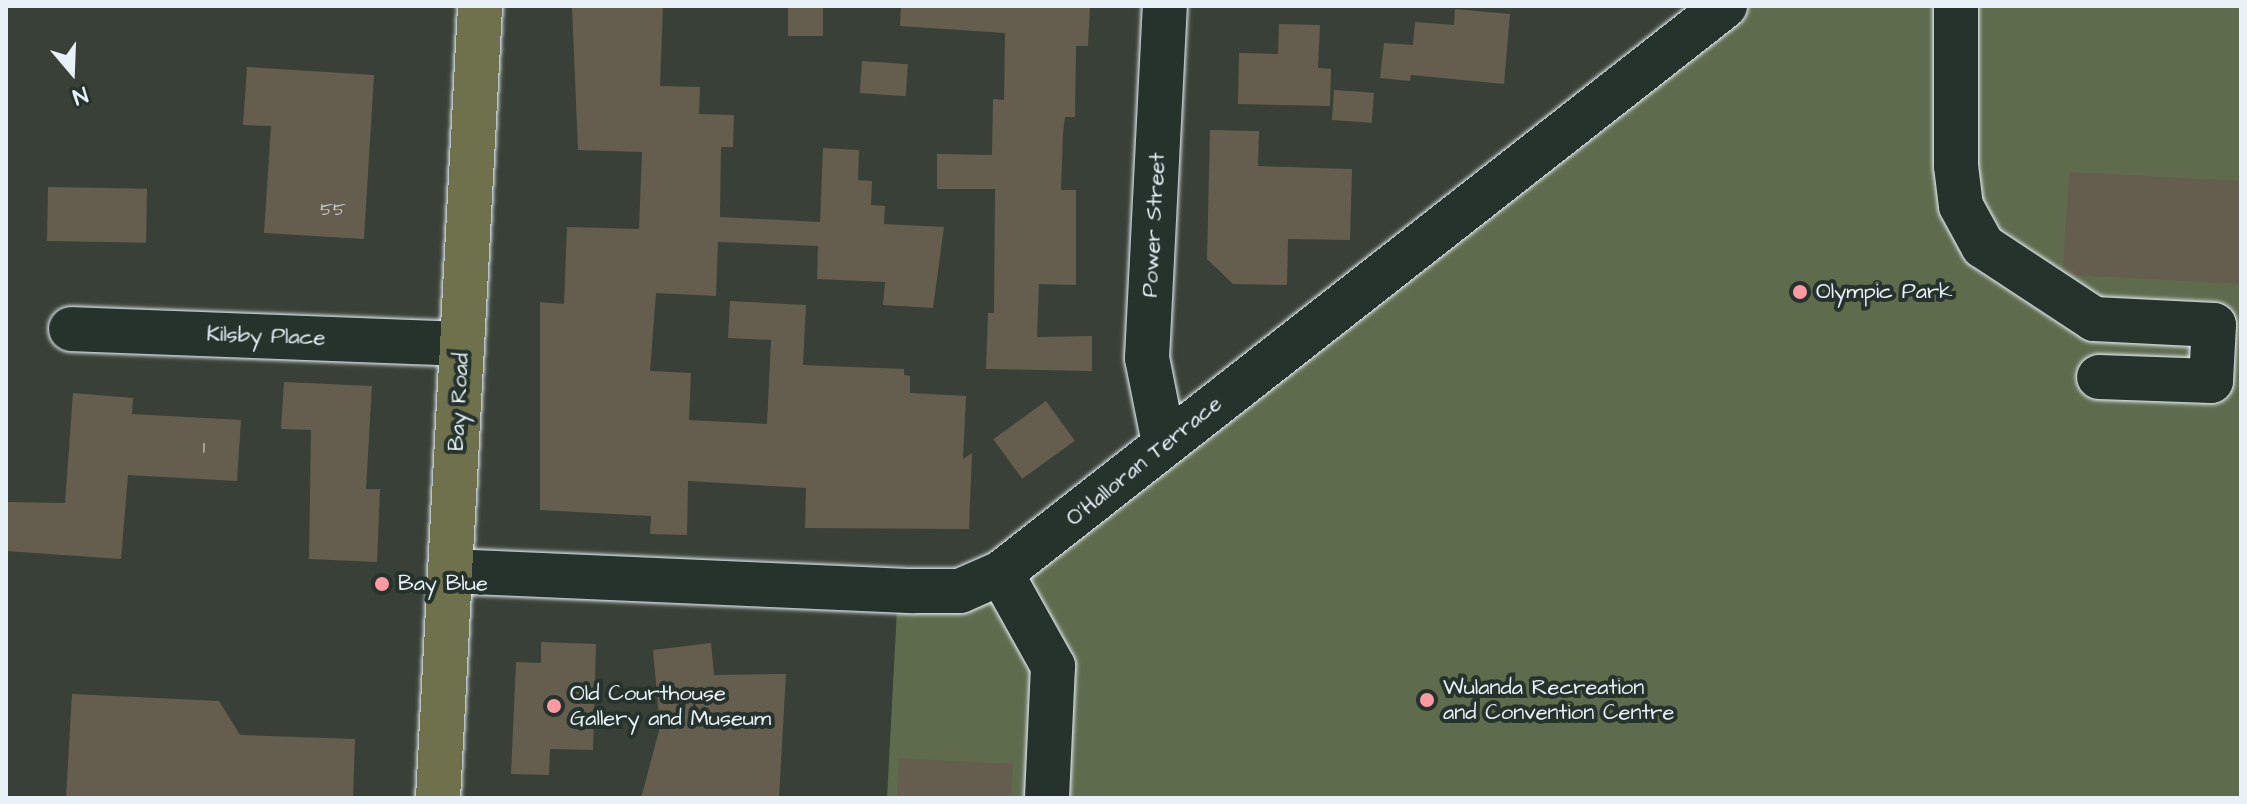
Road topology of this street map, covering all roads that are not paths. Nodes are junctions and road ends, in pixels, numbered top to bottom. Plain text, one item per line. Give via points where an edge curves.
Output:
1 (480, 6) edge
2 (1165, 6) edge
3 (1725, 6) edge
4 (1956, 6) edge
5 (71, 329) dead end
6 (462, 344) junction
7 (2099, 377) dead end
8 (1164, 443) junction
9 (450, 571) junction
10 (1001, 573) junction
11 (438, 798) edge
12 (1047, 798) edge

1 - 6 main road, Bay Road
2 - 8 street, Power Street via 1147,358
3 - 8 street, O'Halloran Terrace
4 - 7 street via 1956,166 1961,206 1983,246 2094,319 2214,325 2211,381
5 - 6 street, Kilsby Place
6 - 9 main road, Bay Road
8 - 10 street, O'Halloran Terrace
9 - 10 street, O'Halloran Terrace via 914,591 960,591
9 - 11 main road, Bay Road
10 - 12 street via 1053,666

